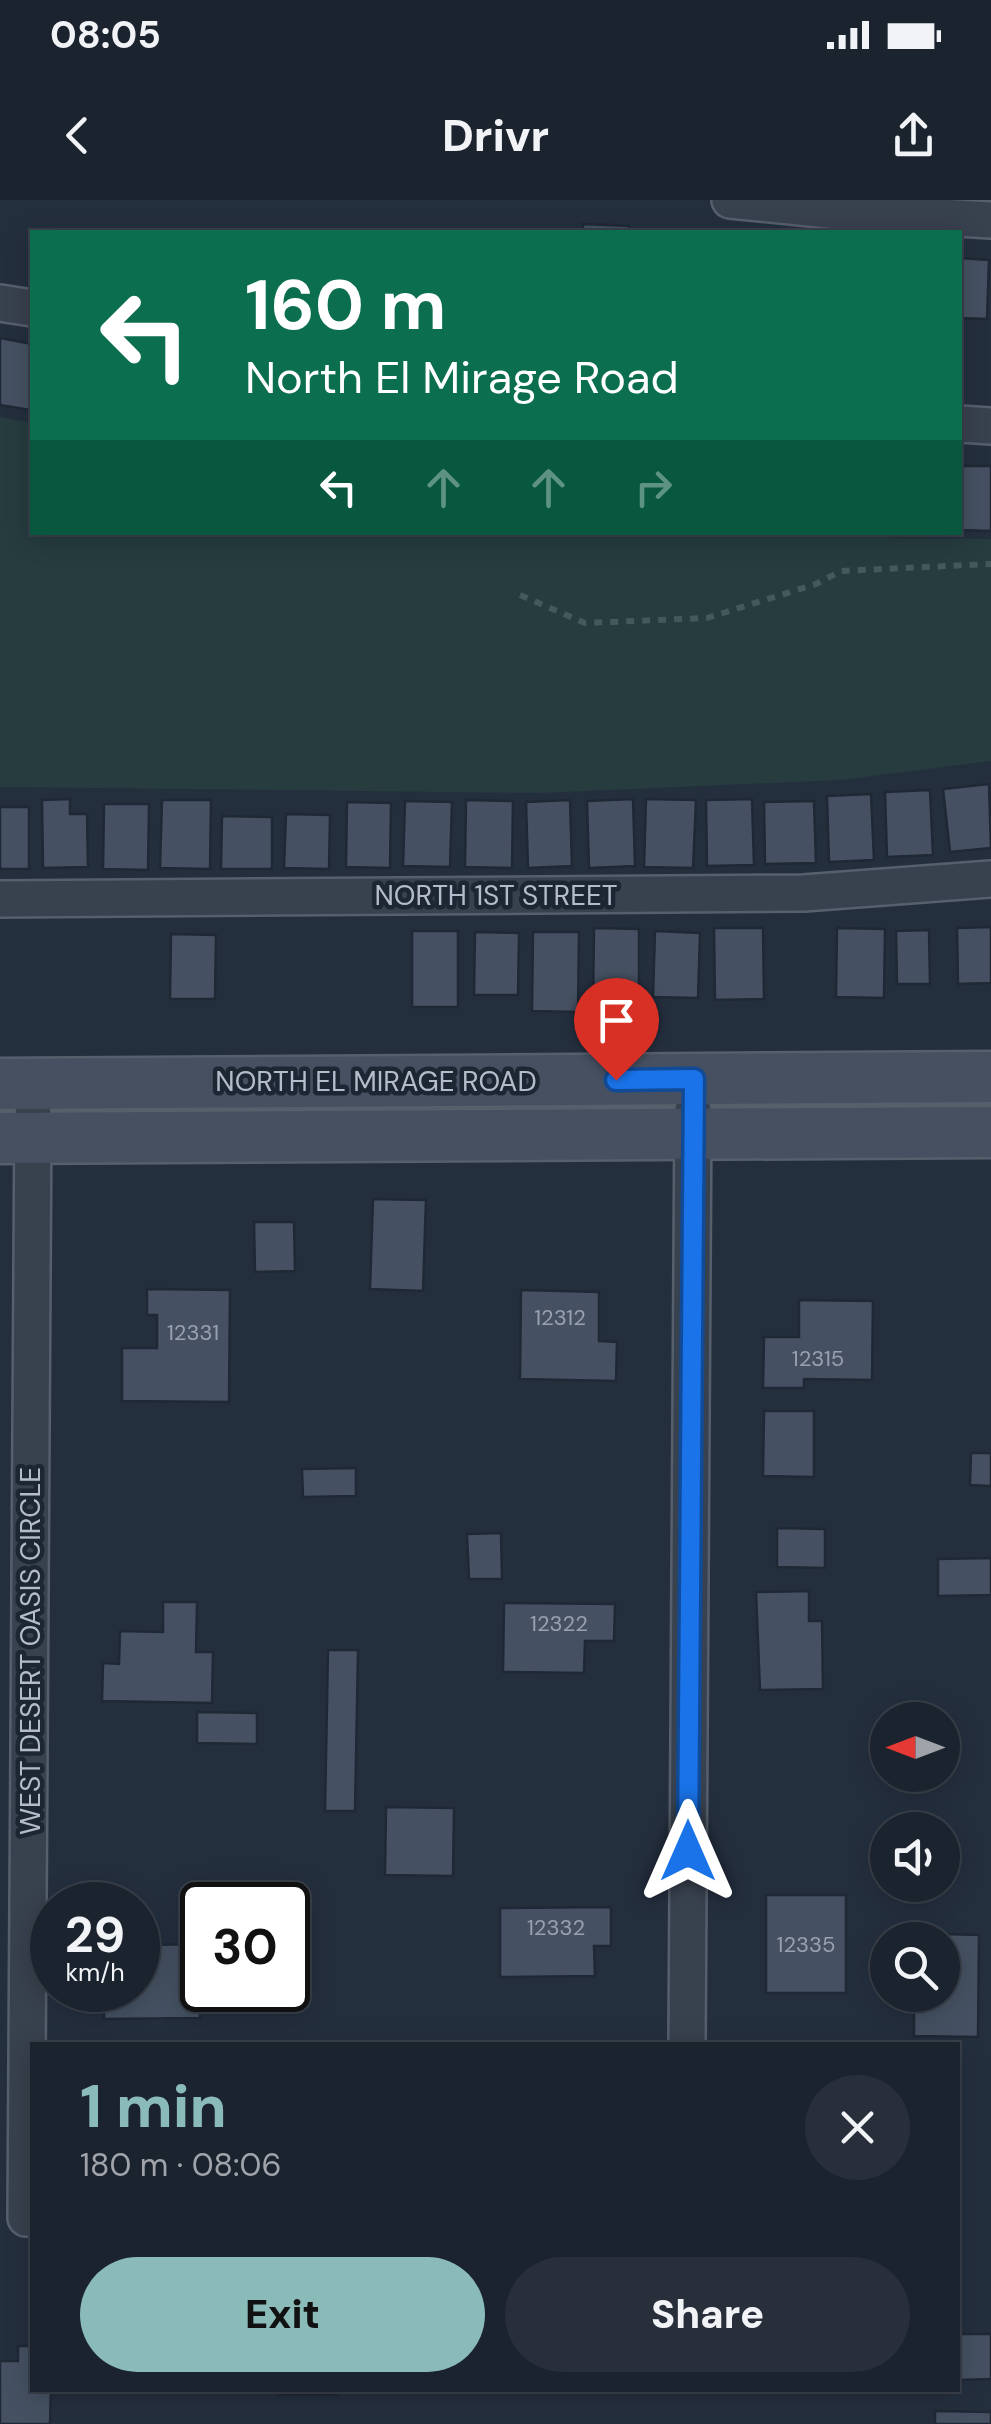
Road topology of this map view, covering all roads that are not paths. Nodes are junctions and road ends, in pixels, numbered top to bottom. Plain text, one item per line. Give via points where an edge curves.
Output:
1 (730, 200) edge
2 (991, 220) edge
3 (0, 302) edge
4 (30, 308) edge
5 (962, 424) edge
6 (991, 426) edge
7 (991, 879) edge
8 (0, 899) edge
9 (991, 1077) edge
10 (694, 1079) junction
11 (16, 1084) edge
12 (991, 1132) edge
13 (692, 1134) junction
14 (16, 1138) edge
15 (688, 2042) edge
16 (26, 2218) dead end

1 - 2 street
3 - 4 street
5 - 6 street
7 - 8 street, NORTH 1ST STREET via 804,893
9 - 10 main road, NORTH EL MIRAGE ROAD
10 - 11 main road, NORTH EL MIRAGE ROAD
10 - 13 street
11 - 14 street, WEST DESERT OASIS CIRCLE
12 - 13 main road, NORTH EL MIRAGE ROAD
13 - 14 main road, NORTH EL MIRAGE ROAD
13 - 15 street
14 - 16 street, WEST DESERT OASIS CIRCLE

